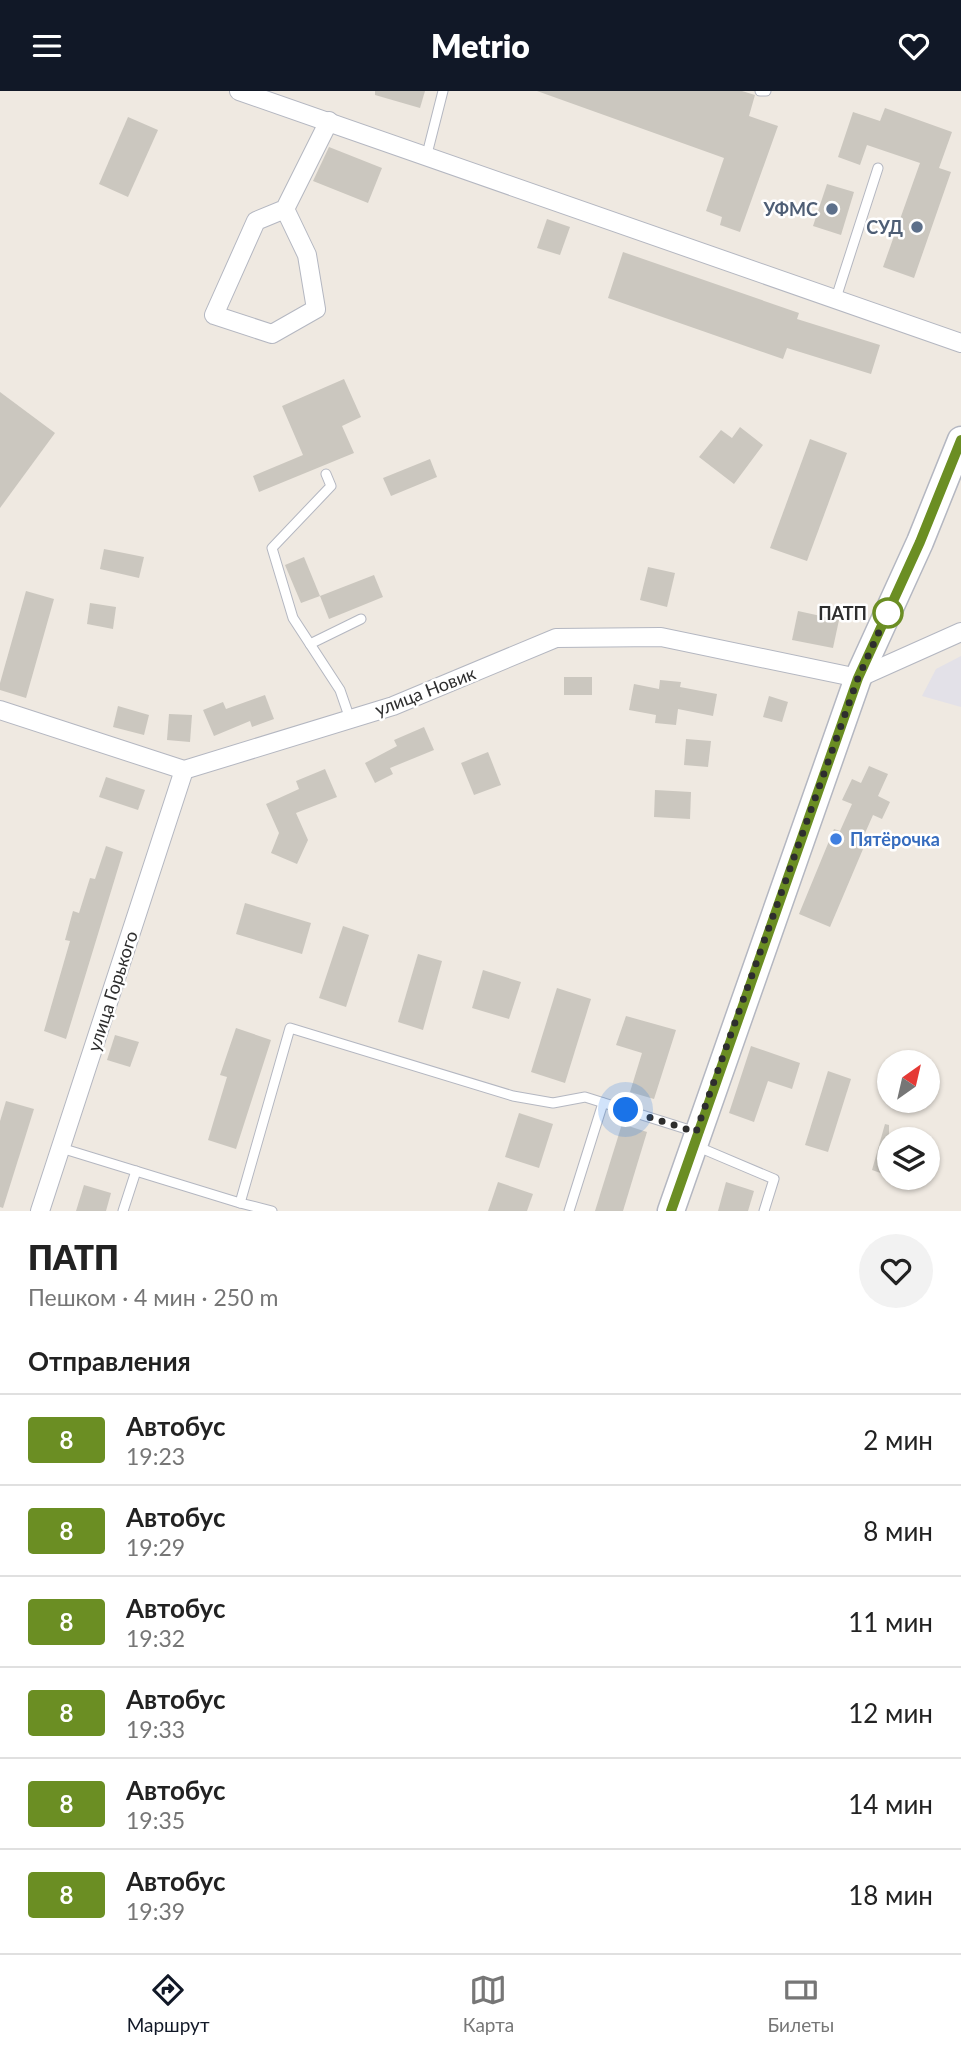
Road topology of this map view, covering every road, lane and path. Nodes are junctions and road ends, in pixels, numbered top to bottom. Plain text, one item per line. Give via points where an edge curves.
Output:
1 (239, 91) edge
2 (443, 91) edge
3 (760, 91) edge
4 (766, 91) edge
5 (280, 97) edge
6 (329, 121) junction
7 (427, 154) junction
8 (878, 168) dead end
9 (285, 209) junction
10 (836, 298) junction
11 (961, 343) edge
12 (961, 440) edge
13 (326, 474) dead end
14 (361, 619) dead end
15 (961, 632) edge
16 (310, 644) junction
17 (858, 678) junction
18 (0, 711) edge
19 (351, 719) junction
20 (184, 770) junction
21 (603, 1103) junction
22 (694, 1138) junction
23 (61, 1148) junction
24 (136, 1171) junction
25 (240, 1203) junction
26 (40, 1211) edge
27 (123, 1211) edge
28 (272, 1211) edge
29 (569, 1211) edge
30 (671, 1211) edge
31 (764, 1211) edge

1 - 5 street
2 - 7 lane
3 - 4 lane
5 - 6 street
6 - 7 street
6 - 9 street
7 - 10 street
8 - 10 lane
9 - 9 street via 307,255 316,309 272,334 214,314 256,221
10 - 11 street
12 - 17 main road
13 - 16 lane via 331,486 272,548 293,618
14 - 16 lane
15 - 17 street
16 - 19 lane via 340,690
17 - 19 street, улица Новик via 661,637 556,638
17 - 22 main road
18 - 20 street
19 - 20 street, улица Новик
20 - 23 street, улица Горького
21 - 22 lane
21 - 25 lane via 585,1097 554,1103 513,1096 290,1028
21 - 29 lane
22 - 30 main road
22 - 31 lane via 774,1179
23 - 24 lane
23 - 26 street, улица Горького
24 - 25 lane
24 - 27 lane
25 - 28 lane

